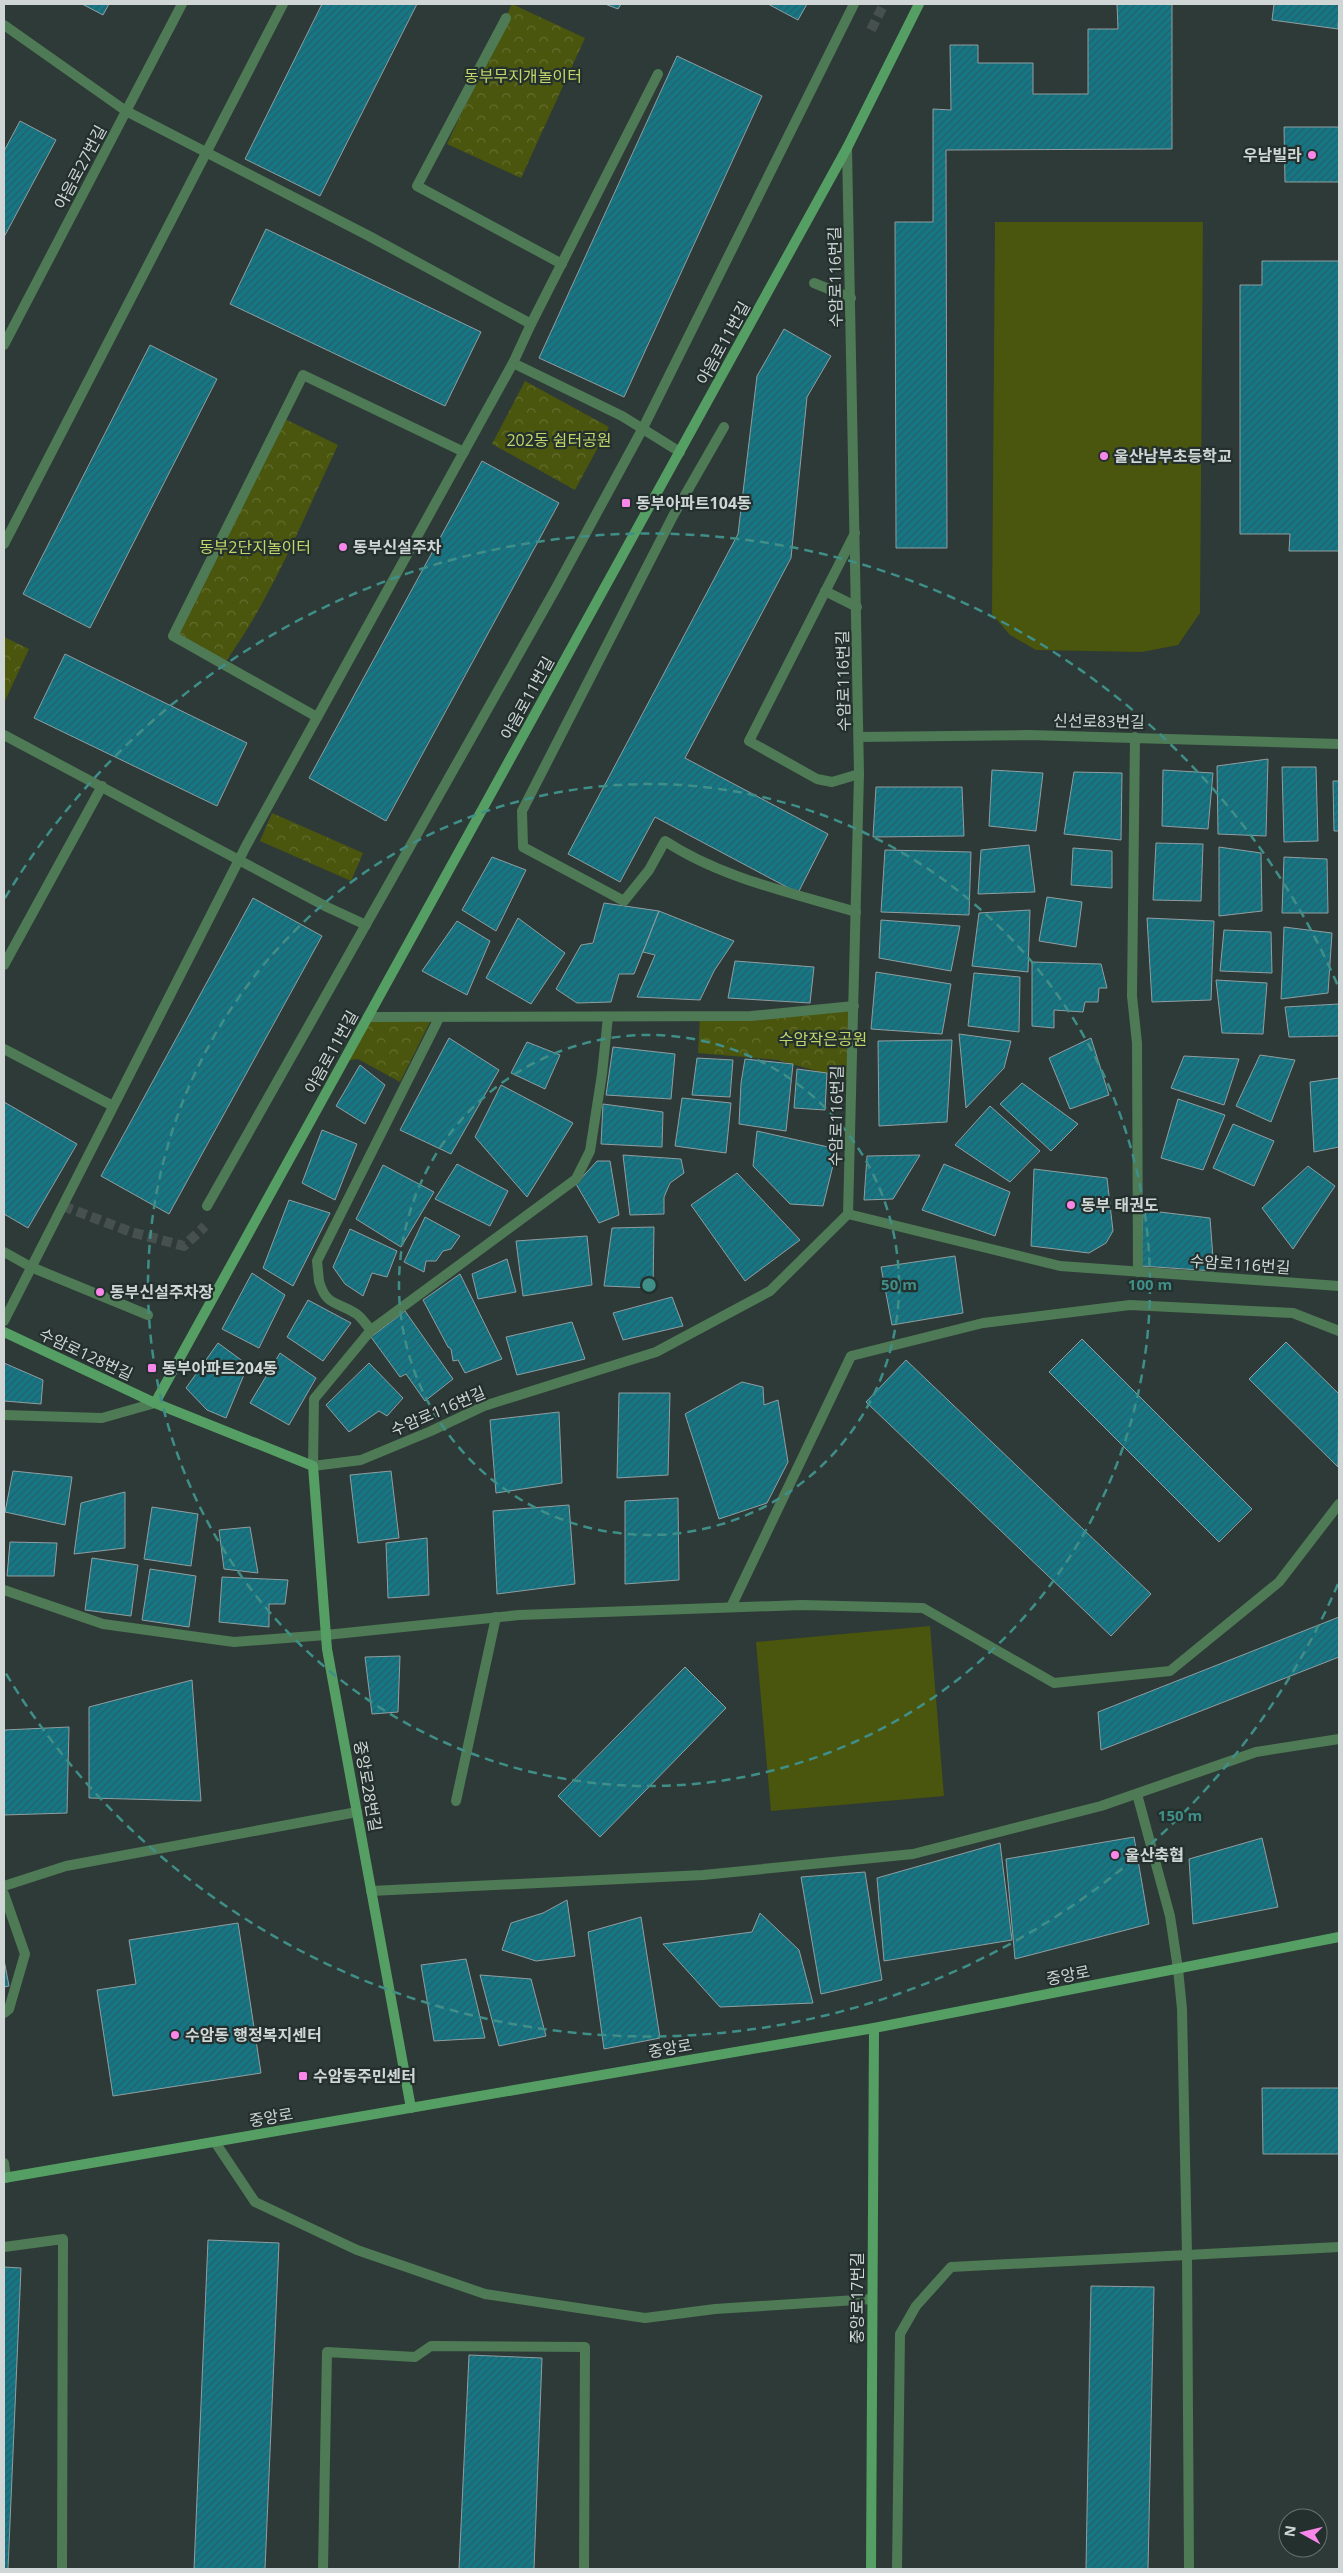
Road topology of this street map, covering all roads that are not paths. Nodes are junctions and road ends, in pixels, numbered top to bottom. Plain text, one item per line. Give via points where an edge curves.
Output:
1 (182, 4) edge
2 (283, 4) edge
3 (854, 4) edge
4 (919, 4) edge
5 (506, 18) dead end
6 (4, 25) edge
7 (658, 74) dead end
8 (126, 111) junction
9 (847, 148) junction
10 (206, 152) junction
11 (562, 264) junction
12 (814, 283) dead end
13 (851, 298) junction
14 (531, 324) junction
15 (4, 345) edge
16 (513, 363) junction
17 (724, 427) dead end
18 (643, 428) junction
19 (464, 452) junction
20 (680, 452) junction
21 (855, 532) junction
22 (4, 544) edge
23 (825, 591) junction
24 (857, 607) junction
25 (317, 717) junction
26 (4, 735) edge
27 (859, 737) junction
28 (1135, 737) junction
29 (1339, 744) edge
30 (859, 774) junction
31 (102, 786) junction
32 (239, 859) junction
33 (856, 912) junction
34 (366, 925) junction
35 (4, 965) edge
36 (854, 1006) junction
37 (368, 1017) junction
38 (608, 1017) junction
39 (439, 1018) junction
40 (4, 1049) edge
41 (113, 1106) junction
42 (207, 1206) dead end
43 (848, 1214) junction
44 (4, 1252) edge
45 (31, 1267) junction
46 (1138, 1272) junction
47 (1339, 1286) edge
48 (148, 1316) dead end
49 (4, 1321) edge
50 (371, 1330) junction
51 (1339, 1331) edge
52 (4, 1332) edge
53 (155, 1403) junction
54 (4, 1415) edge
55 (313, 1466) junction
56 (1339, 1504) edge
57 (4, 1590) edge
58 (732, 1607) junction
59 (496, 1617) junction
60 (326, 1635) junction
61 (1339, 1740) edge
62 (1137, 1794) junction
63 (456, 1801) dead end
64 (357, 1812) junction
65 (4, 1886) edge
66 (372, 1891) junction
67 (4, 1894) edge
68 (1339, 1937) edge
69 (1178, 1969) junction
70 (4, 2013) edge
71 (874, 2028) junction
72 (412, 2108) junction
73 (215, 2142) junction
74 (4, 2163) edge
75 (5, 2178) edge
76 (4, 2247) edge
77 (1339, 2247) edge
78 (1187, 2255) junction
79 (872, 2299) junction
80 (62, 2569) edge
81 (323, 2569) edge
82 (584, 2569) edge
83 (870, 2569) edge
84 (896, 2569) edge
85 (1189, 2569) edge

1 - 8 street, 야음로27번길
2 - 10 street
3 - 18 street
4 - 9 street, 야음로11번길
5 - 11 street via 417,186
6 - 8 street
7 - 11 street
8 - 10 street
8 - 15 street, 야음로27번길
9 - 13 street, 수암로116번길
9 - 20 street, 야음로11번길
10 - 14 street
10 - 22 street
11 - 14 street
12 - 13 street
13 - 21 street, 수암로116번길
14 - 16 street
16 - 18 street
16 - 19 street
17 - 33 street via 673,516 522,811 523,847 624,901 649,870 665,841 687,855 750,881
18 - 20 street
18 - 34 street
19 - 25 street
19 - 25 street via 304,375 173,636
20 - 37 street, 야음로11번길
21 - 23 street
21 - 24 street, 수암로116번길
23 - 24 street
23 - 30 street via 749,741 817,779 832,782
24 - 27 street, 수암로116번길
25 - 32 street
26 - 31 street
27 - 28 street, 신선로83번길
27 - 30 street, 수암로116번길
28 - 29 street, 신선로83번길
28 - 46 street via 1132,996 1137,1043
30 - 33 street, 수암로116번길
31 - 32 street
31 - 35 street
32 - 34 street
32 - 41 street
33 - 36 street, 수암로116번길
34 - 42 street
36 - 38 street via 751,1016
36 - 43 street, 수암로116번길
37 - 39 street
37 - 53 street, 야음로11번길
38 - 39 street
38 - 50 street via 590,1152 576,1179
39 - 50 street via 318,1261 322,1294 334,1304 356,1313
40 - 41 street
41 - 45 street
43 - 46 street, 수암로116번길 via 1035,1261
43 - 55 street, 수암로116번길 via 770,1291 656,1352 484,1406 361,1460
44 - 45 street
45 - 48 street
45 - 49 street
46 - 47 street, 수암로116번길
50 - 55 street via 314,1399
51 - 58 street via 1293,1313 1130,1305 983,1323 851,1356
52 - 53 street, 수암로128번길
53 - 54 street via 102,1418
53 - 55 street, 수암로116번길
55 - 60 street, 중앙로28번길
56 - 58 street via 1278,1582 1170,1671 1054,1682 923,1608
57 - 60 street via 103,1624 234,1642
58 - 59 street
59 - 60 street
59 - 63 street
60 - 64 street, 중앙로28번길
61 - 62 street via 1256,1752
62 - 66 street via 913,1854 703,1875
62 - 69 street via 1170,1916
64 - 65 street via 66,1866
64 - 66 street, 중앙로28번길
66 - 72 street, 중앙로28번길
67 - 70 street via 25,1954 9,2009
68 - 69 street, 중앙로
69 - 71 street, 중앙로
69 - 78 street via 1182,2008
71 - 72 street, 중앙로
71 - 79 street, 중앙로17번길
72 - 73 street, 중앙로
73 - 75 street, 중앙로
73 - 79 street via 255,2202 357,2250 485,2294 644,2318 715,2309
74 - 75 street
76 - 80 street via 63,2239
77 - 78 street
78 - 84 street via 950,2267 916,2306 900,2334
78 - 85 street
79 - 83 street, 중앙로17번길
81 - 82 street via 327,2352 415,2357 431,2346 585,2348

